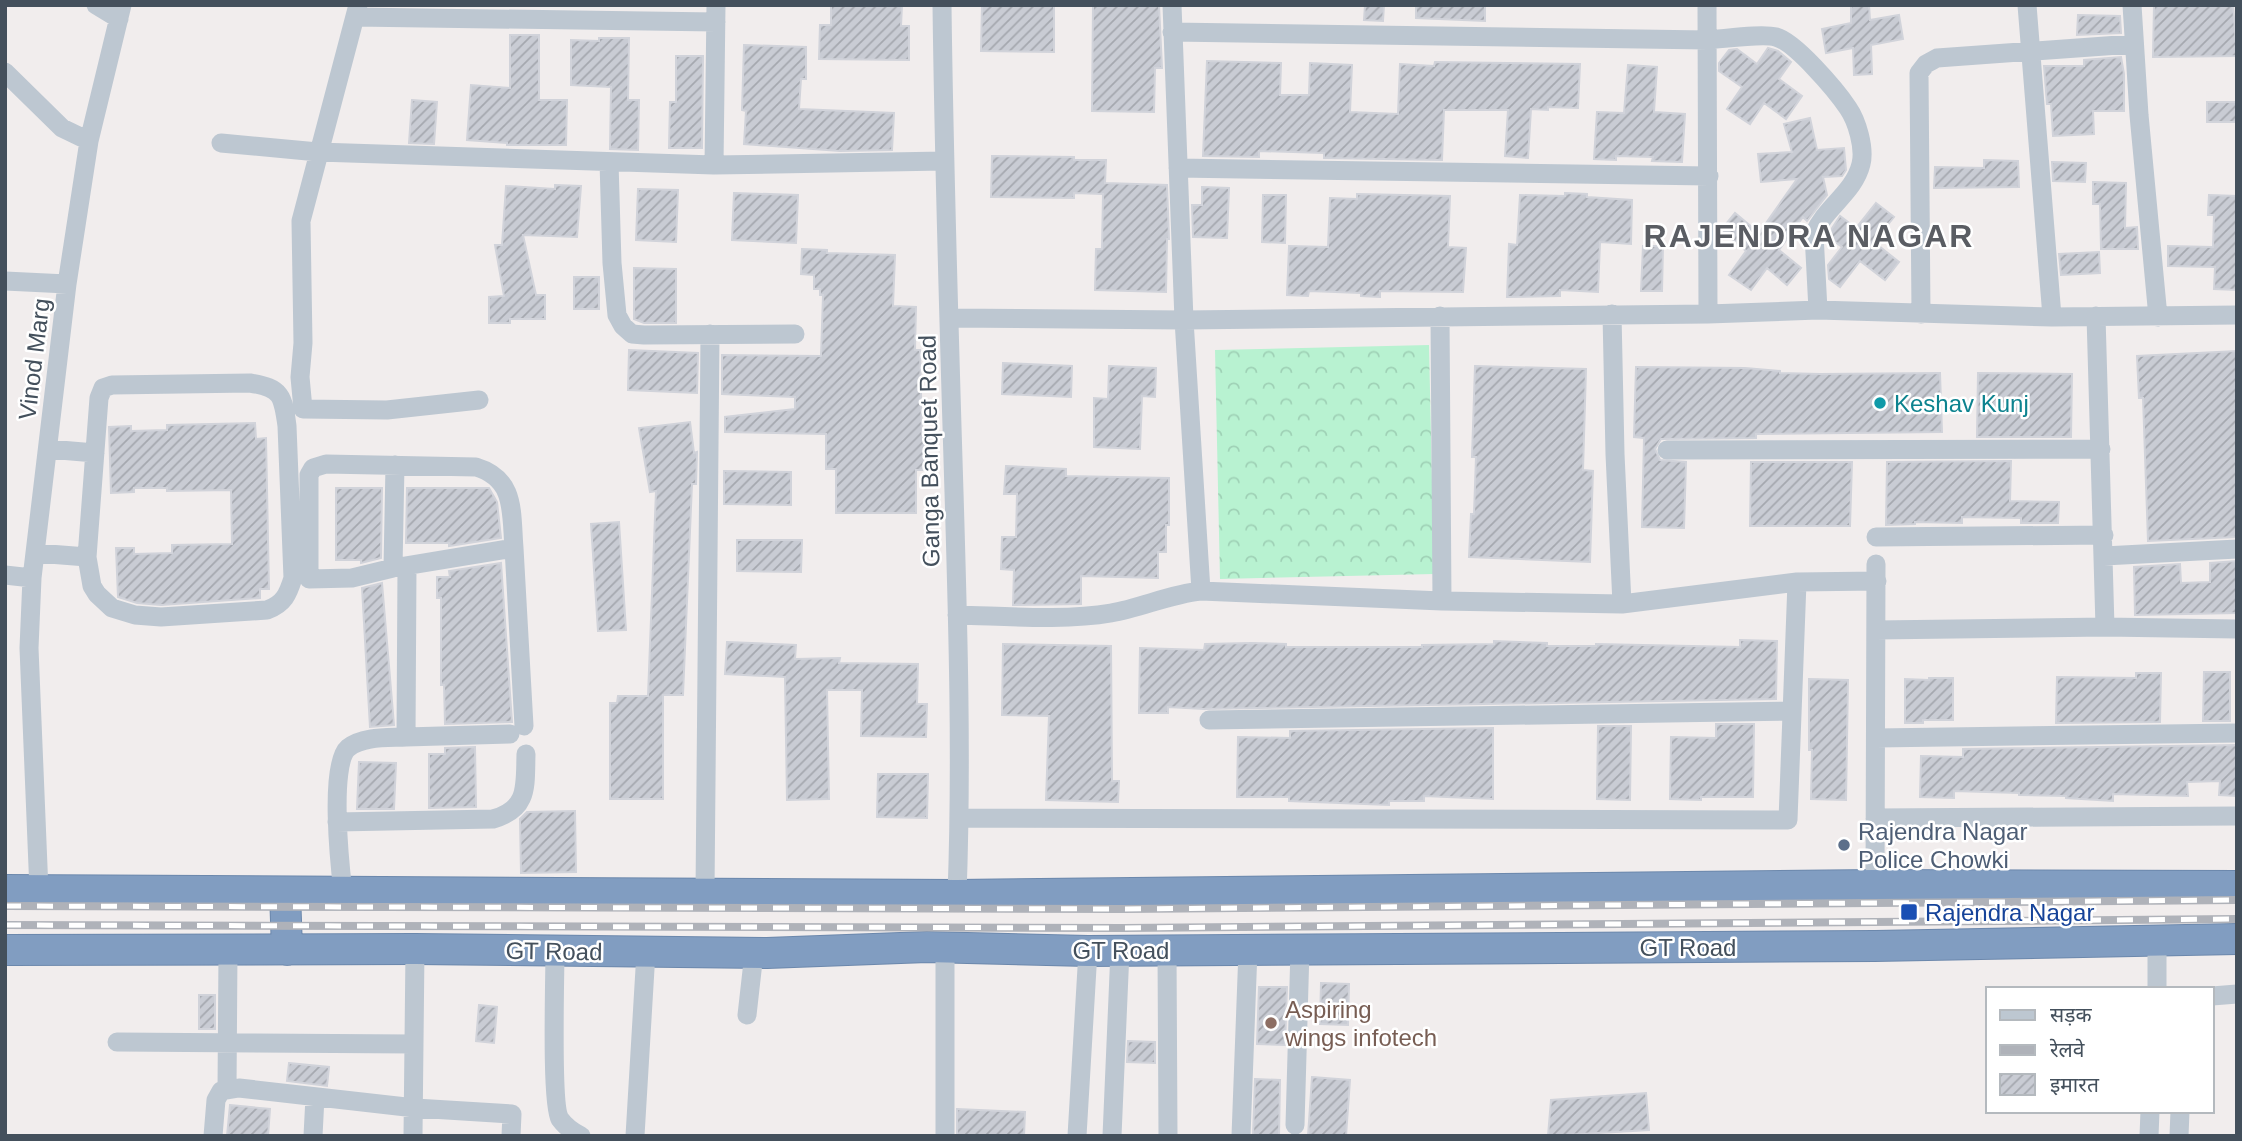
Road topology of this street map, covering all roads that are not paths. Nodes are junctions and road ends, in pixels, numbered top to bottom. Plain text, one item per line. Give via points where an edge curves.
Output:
1 (96, 5) edge
2 (942, 5) edge
3 (1172, 5) edge
4 (1707, 5) edge
5 (2027, 5) edge
6 (2132, 5) edge
7 (357, 11) edge
8 (120, 12) edge
9 (716, 14) edge
10 (1171, 32) junction
11 (1707, 40) junction
12 (2133, 44) junction
13 (2030, 52) junction
14 (5, 72) edge
15 (89, 141) junction
16 (221, 143) dead end
17 (318, 152) junction
18 (944, 161) junction
19 (609, 162) junction
20 (713, 165) junction
21 (1178, 168) junction
22 (1709, 176) junction
23 (5, 281) edge
24 (68, 284) junction
25 (1818, 310) junction
26 (1612, 314) junction
27 (1708, 314) junction
28 (1921, 314) junction
29 (2237, 315) edge
30 (1440, 316) junction
31 (2096, 316) junction
32 (2052, 317) junction
33 (2158, 317) junction
34 (950, 318) junction
35 (1184, 320) junction
36 (710, 334) junction
37 (795, 334) dead end
38 (479, 400) dead end
39 (48, 449) junction
40 (2101, 449) junction
41 (1667, 450) dead end
42 (95, 453) junction
43 (395, 465) junction
44 (2104, 535) junction
45 (1875, 537) dead end
46 (514, 548) junction
47 (2237, 549) edge
48 (36, 553) junction
49 (2104, 556) junction
50 (87, 557) junction
51 (400, 567) junction
52 (5, 575) edge
53 (32, 578) junction
54 (1797, 582) junction
55 (1201, 590) junction
56 (1442, 601) junction
57 (1622, 604) junction
58 (957, 615) junction
59 (2105, 627) junction
60 (1876, 630) junction
61 (2237, 630) edge
62 (1792, 711) junction
63 (1209, 720) dead end
64 (2237, 733) edge
65 (406, 737) junction
66 (1876, 738) junction
67 (526, 754) dead end
68 (2237, 816) edge
69 (960, 818) junction
70 (1875, 818) junction
71 (337, 822) junction
72 (1875, 885) junction
73 (2237, 886) edge
74 (5, 890) edge
75 (39, 891) junction
76 (285, 892) junction
77 (343, 892) junction
78 (705, 893) junction
79 (957, 895) junction
80 (2237, 939) edge
81 (2157, 941) junction
82 (946, 947) junction
83 (415, 949) junction
84 (1300, 949) junction
85 (5, 950) edge
86 (287, 950) junction
87 (1167, 950) junction
88 (1248, 950) junction
89 (228, 951) junction
90 (555, 951) junction
91 (1088, 951) junction
92 (1120, 951) junction
93 (646, 952) junction
94 (754, 953) junction
95 (2157, 987) edge
96 (2237, 994) edge
97 (2214, 996) edge
98 (747, 1015) dead end
99 (117, 1042) dead end
100 (227, 1044) junction
101 (414, 1044) junction
102 (227, 1090) junction
103 (316, 1097) junction
104 (415, 1108) junction
105 (2150, 1113) edge
106 (2180, 1113) edge
107 (1295, 1125) dead end
108 (212, 1136) edge
109 (313, 1136) edge
110 (413, 1136) edge
111 (511, 1136) edge
112 (581, 1136) edge
113 (635, 1136) edge
114 (945, 1136) edge
115 (1077, 1136) edge
116 (1112, 1136) edge
117 (1168, 1136) edge
118 (1241, 1136) edge
119 (2149, 1136) edge
120 (2179, 1136) edge

1 - 8 street
2 - 18 street, Ganga Banquet Road
3 - 10 street
4 - 11 street
5 - 13 street
6 - 12 street
7 - 9 street
7 - 17 street
8 - 15 street, Vinod Marg
9 - 20 street
10 - 11 street
10 - 21 street
11 - 22 street
11 - 25 street via 1773,36 1790,42 1849,109 1863,160 1849,190 1819,222 1814,234
12 - 13 street
12 - 33 street
13 - 28 street via 1937,58 1919,72
13 - 32 street
14 - 15 street via 62,128
15 - 24 street, Vinod Marg
16 - 17 street
17 - 19 street
17 - 38 street via 302,221 303,409 387,410
18 - 20 street
18 - 34 street, Ganga Banquet Road
19 - 20 street
19 - 36 street via 612,263 617,315 623,326 632,334
21 - 22 street
21 - 35 street
22 - 27 street
23 - 24 street
24 - 39 street, Vinod Marg
25 - 27 street
25 - 28 street
26 - 27 street
26 - 30 street
26 - 57 street
28 - 32 street
29 - 33 street
30 - 35 street
30 - 56 street
31 - 32 street
31 - 33 street
31 - 40 street
34 - 35 street
34 - 58 street, Ganga Banquet Road
35 - 55 street
36 - 37 street
36 - 78 street
39 - 42 street
39 - 48 street, Vinod Marg
40 - 41 street
40 - 44 street
42 - 50 street
42 - 50 street via 99,398 103,388 112,385 250,383 279,393 287,426 293,578 285,599 267,610 135,615 112,608 97,594
43 - 46 street via 489,471 505,486
43 - 51 street
43 - 51 street via 326,464 313,468 309,475 309,579 352,578
44 - 45 street
44 - 49 street
46 - 51 street
46 - 65 street via 517,730
47 - 49 street
48 - 50 street
48 - 53 street, Vinod Marg
49 - 59 street
51 - 65 street
52 - 53 street
53 - 75 street, Vinod Marg via 29,649
54 - 57 street
54 - 60 street via 1877,573
54 - 62 street
55 - 56 street
55 - 58 street via 1091,616
56 - 57 street
58 - 69 street, Ganga Banquet Road
59 - 60 street
59 - 61 street
60 - 66 street
62 - 63 street
62 - 69 street via 1787,820
64 - 66 street
65 - 71 street via 358,742 346,750 338,780
66 - 70 street
67 - 71 street via 525,788 519,806 509,815
68 - 70 street
69 - 79 street, Ganga Banquet Road
70 - 72 street
71 - 77 street
72 - 73 highway
72 - 79 highway
74 - 75 highway
75 - 76 highway
76 - 77 highway
76 - 86 highway
77 - 78 highway
78 - 79 highway
80 - 81 highway, GT Road
81 - 84 highway, GT Road
81 - 95 street
82 - 91 highway, GT Road
82 - 94 highway, GT Road
82 - 114 street
83 - 86 highway, GT Road
83 - 90 highway, GT Road
83 - 101 street
84 - 88 highway, GT Road
84 - 107 street
85 - 89 highway, GT Road
86 - 89 highway, GT Road
87 - 88 highway, GT Road
87 - 92 highway, GT Road
87 - 117 street
88 - 118 street
89 - 100 street
90 - 93 highway, GT Road
90 - 112 street via 555,1094 559,1118
91 - 92 highway, GT Road
91 - 115 street
92 - 116 street
93 - 94 highway, GT Road
93 - 113 street
94 - 98 street
96 - 97 street
99 - 100 street
100 - 101 street
100 - 102 street
101 - 104 street
102 - 103 street
102 - 108 street via 216,1100
103 - 104 street
103 - 109 street
104 - 110 street
104 - 111 street via 512,1114
105 - 119 street
106 - 120 street

